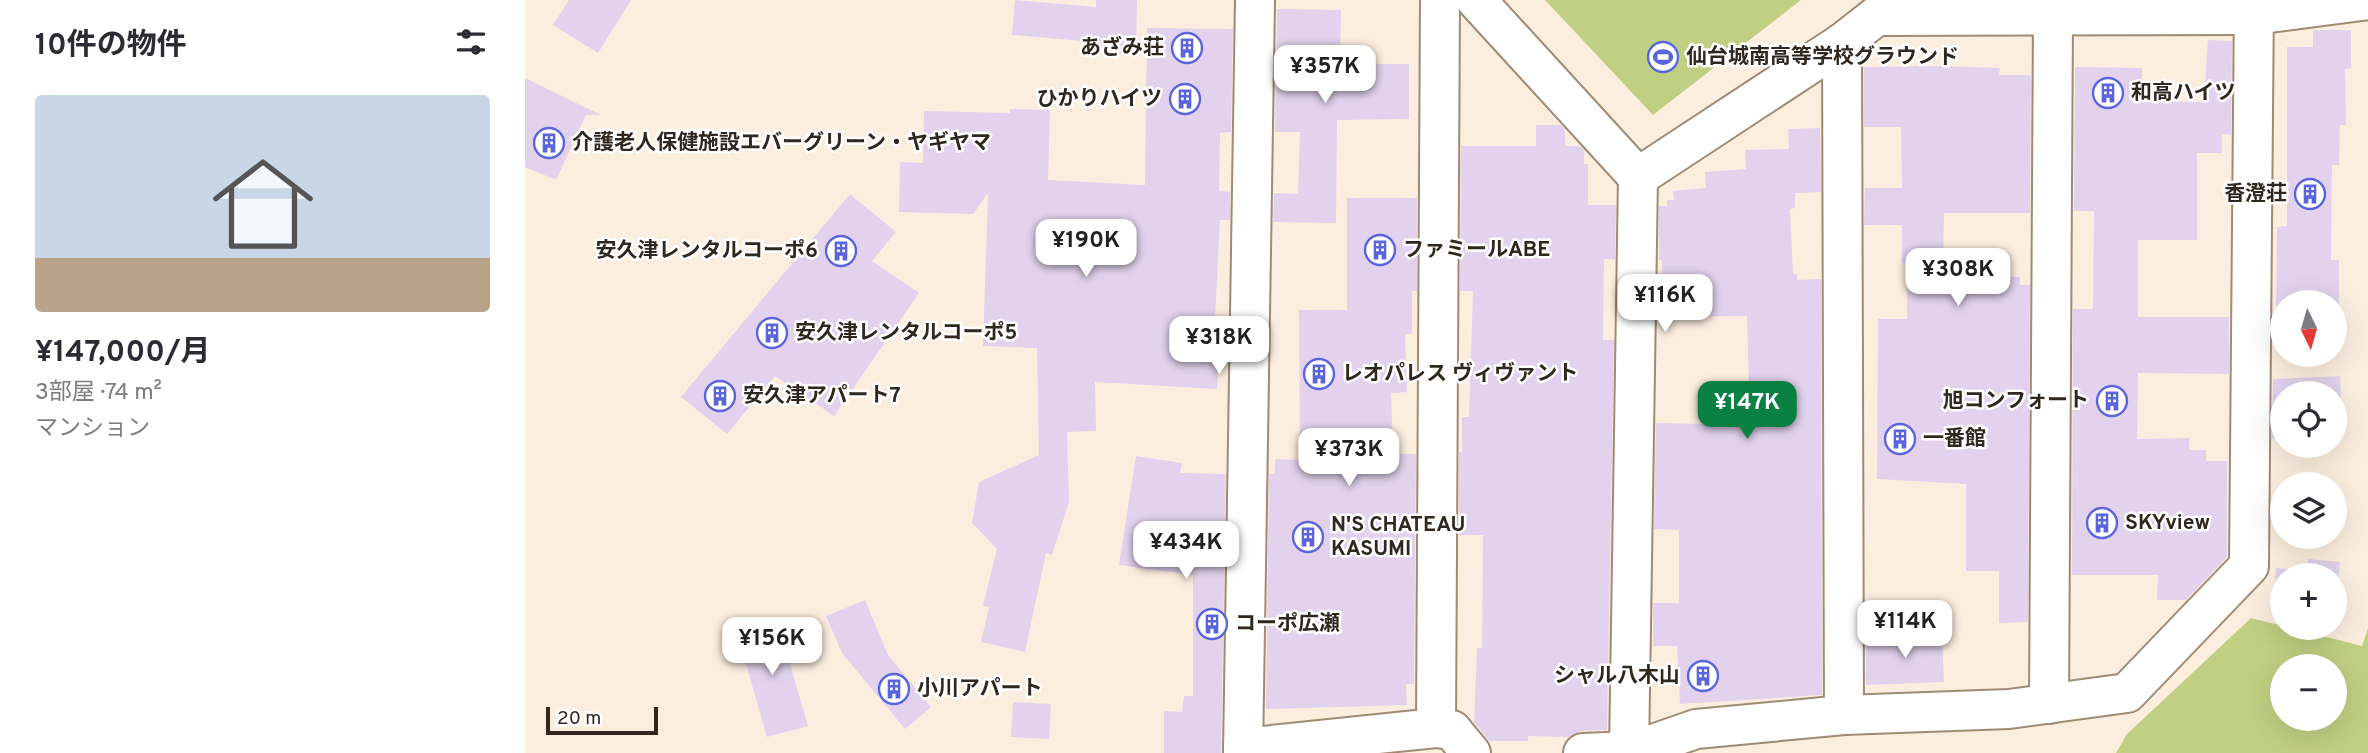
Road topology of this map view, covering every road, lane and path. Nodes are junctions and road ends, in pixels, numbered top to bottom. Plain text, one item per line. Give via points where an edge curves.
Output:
1 (1255, 0) edge
2 (1440, 0) edge
3 (1476, 0) edge
4 (2368, 0) edge
5 (2254, 7) edge
6 (1887, 8) edge
7 (2053, 16) junction
8 (1842, 43) junction
9 (1638, 177) junction
10 (2049, 704) junction
11 (2009, 709) junction
12 (1845, 715) junction
13 (1436, 728) junction
14 (1243, 750) edge
15 (1630, 752) edge
16 (1471, 753) edge
17 (1583, 753) edge

1 - 14 street
2 - 13 street
3 - 9 street
4 - 5 street
5 - 7 street
5 - 10 street via 2249,566 2127,693
6 - 7 street
6 - 8 street
7 - 10 street
8 - 9 street
8 - 12 street
9 - 15 street
10 - 11 street
11 - 12 street
11 - 15 street via 1987,733
12 - 15 street via 1696,729
13 - 14 street
13 - 16 street via 1452,730
15 - 17 street

